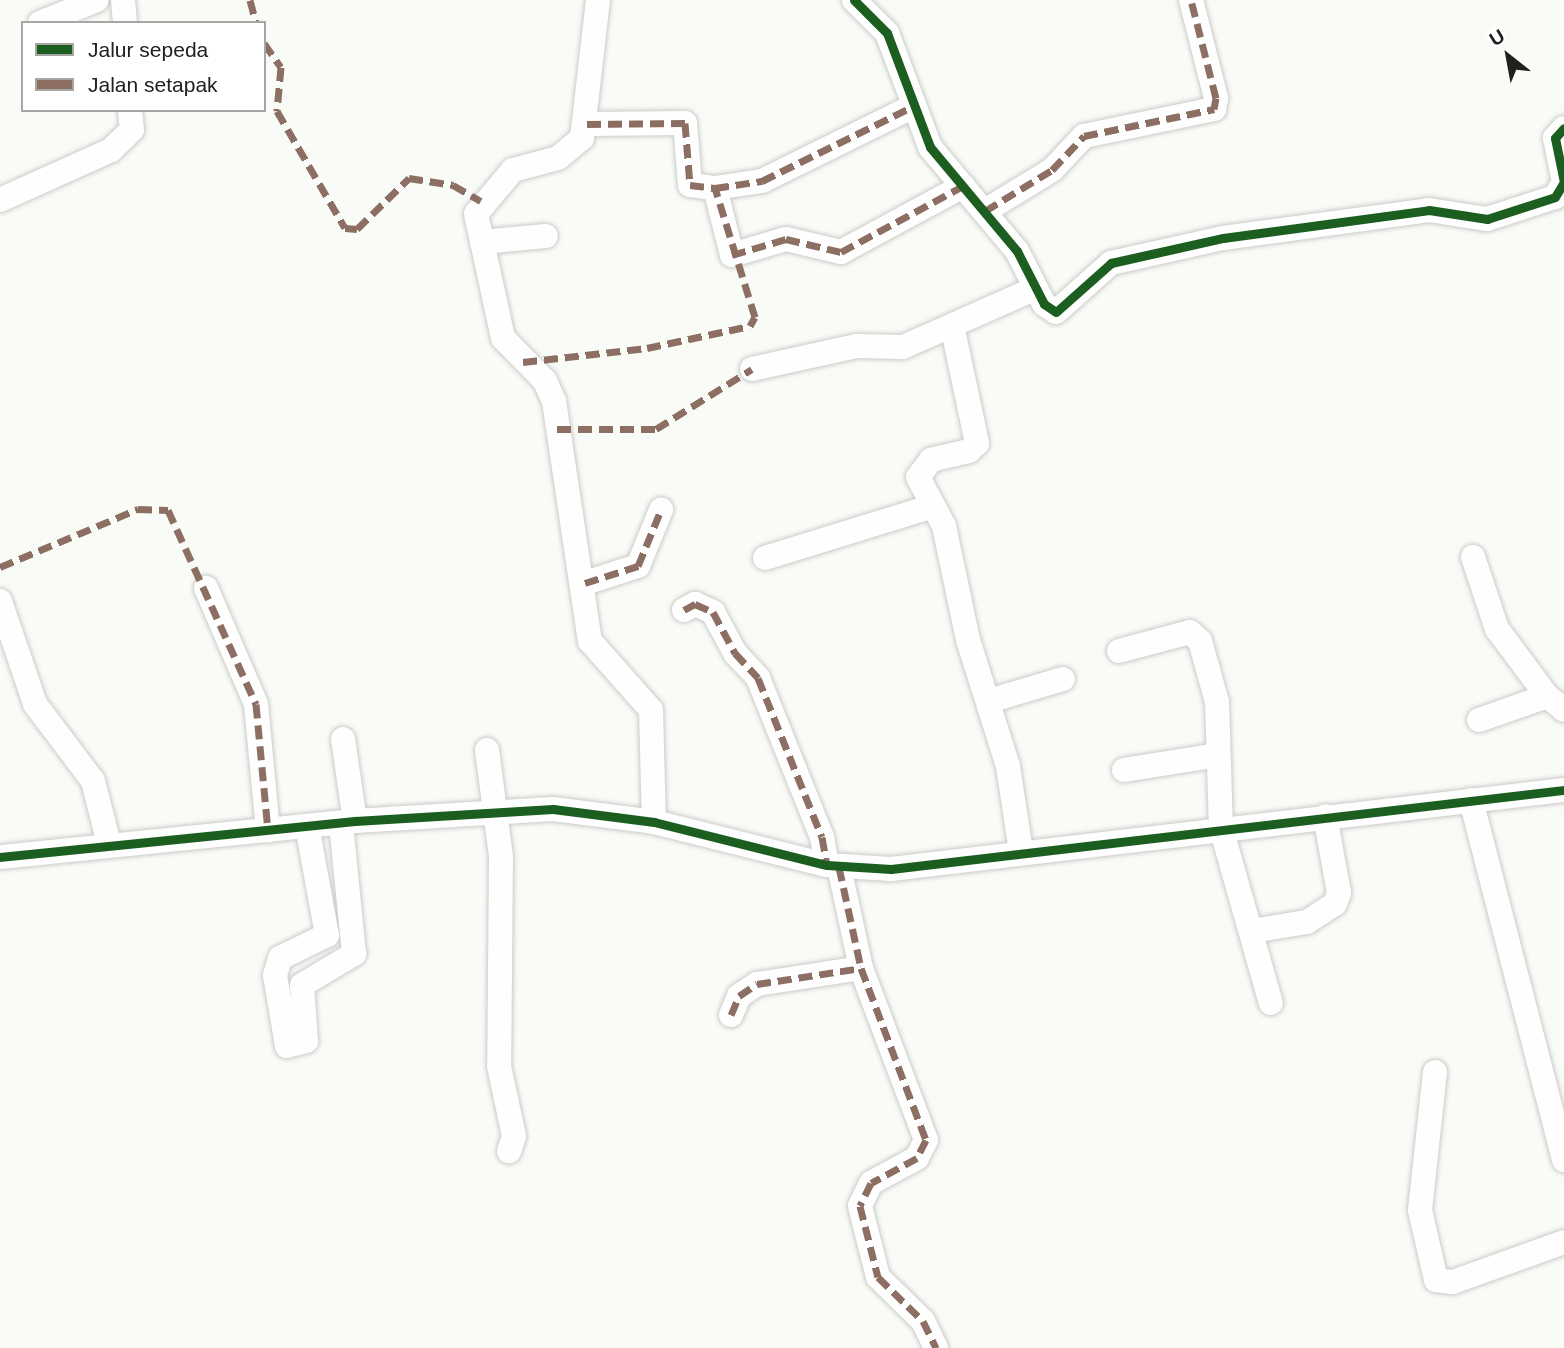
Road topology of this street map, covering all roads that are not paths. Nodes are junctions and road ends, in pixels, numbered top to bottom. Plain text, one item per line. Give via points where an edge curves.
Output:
1 (97, 0) edge
2 (123, 0) edge
3 (598, 0) edge
4 (854, 0) edge
5 (1191, 0) edge
6 (45, 21) edge
7 (125, 21) edge
8 (914, 106) junction
9 (130, 112) edge
10 (587, 124) junction
11 (1564, 128) edge
12 (963, 186) junction
13 (715, 188) junction
14 (0, 200) edge
15 (985, 211) junction
16 (546, 236) dead end
17 (482, 242) junction
18 (1034, 289) junction
19 (953, 330) junction
20 (752, 369) dead end
21 (933, 506) junction
22 (661, 510) dead end
23 (1473, 557) dead end
24 (765, 558) dead end
25 (585, 583) junction
26 (206, 588) dead end
27 (0, 601) edge
28 (684, 610) dead end
29 (1119, 651) dead end
30 (1063, 679) dead end
31 (989, 701) junction
32 (1555, 703) edge
33 (1479, 720) dead end
34 (343, 739) dead end
35 (487, 750) dead end
36 (1219, 755) junction
37 (1124, 770) dead end
38 (1564, 790) edge
39 (1471, 800) junction
40 (495, 813) junction
41 (1325, 816) junction
42 (348, 822) junction
43 (654, 822) junction
44 (307, 826) junction
45 (1221, 828) junction
46 (268, 830) junction
47 (109, 844) junction
48 (1021, 852) junction
49 (0, 857) edge
50 (833, 866) junction
51 (1252, 931) junction
52 (862, 968) junction
53 (303, 992) junction
54 (278, 995) junction
55 (1271, 1003) dead end
56 (731, 1015) dead end
57 (1435, 1072) dead end
58 (509, 1151) dead end
59 (1564, 1160) edge
60 (1564, 1242) edge
61 (936, 1348) edge

1 - 6 street
2 - 7 street
3 - 10 street
4 - 8 street via 882,23
5 - 15 street via 1216,98 1214,109 1084,136 1052,170
8 - 12 street via 930,147
8 - 13 street via 762,181
9 - 14 street via 132,130 111,150
10 - 13 street via 685,123 690,185
10 - 17 street via 570,152 513,170 481,201 476,214
11 - 18 street via 1555,138 1562,189 1487,219 1439,209 1223,238 1102,267 1084,293 1056,312
12 - 13 street via 841,252 786,239 732,254
12 - 15 street
15 - 18 street via 1017,251
16 - 17 street
17 - 25 street via 507,347 545,381 554,401
18 - 19 street
19 - 20 street via 903,347 857,346
19 - 21 street via 978,437 969,452 924,465 918,477
21 - 24 street
21 - 31 street
22 - 25 street via 638,566
23 - 32 street via 1497,629
25 - 43 street via 593,649 628,678 651,710
26 - 46 street via 256,704
27 - 47 street via 35,704 91,776
28 - 50 street via 695,604 713,612 735,653 758,678
29 - 36 street via 1190,632 1197,636 1215,690
30 - 31 street
31 - 48 street
32 - 33 street
34 - 42 street
35 - 40 street
36 - 37 street
36 - 45 street
38 - 39 street
39 - 41 street
39 - 59 street
40 - 42 street
40 - 43 street via 563,810
40 - 58 street via 501,857 499,1066 513,1136
41 - 45 street
41 - 51 street via 1339,893 1335,904 1307,922
42 - 44 street
42 - 53 street via 354,954 315,974
43 - 50 street
44 - 46 street
44 - 54 street via 327,935 280,958
45 - 48 street
45 - 51 street
46 - 47 street
47 - 49 street
48 - 50 street via 909,868
50 - 52 street
51 - 55 street
52 - 56 street via 757,984 739,996
52 - 61 street via 926,1140 916,1158 871,1183 860,1206 878,1277 923,1321
53 - 54 street
53 - 54 street via 306,1041 300,1045 282,1040
57 - 60 street via 1420,1210 1436,1280 1453,1282

